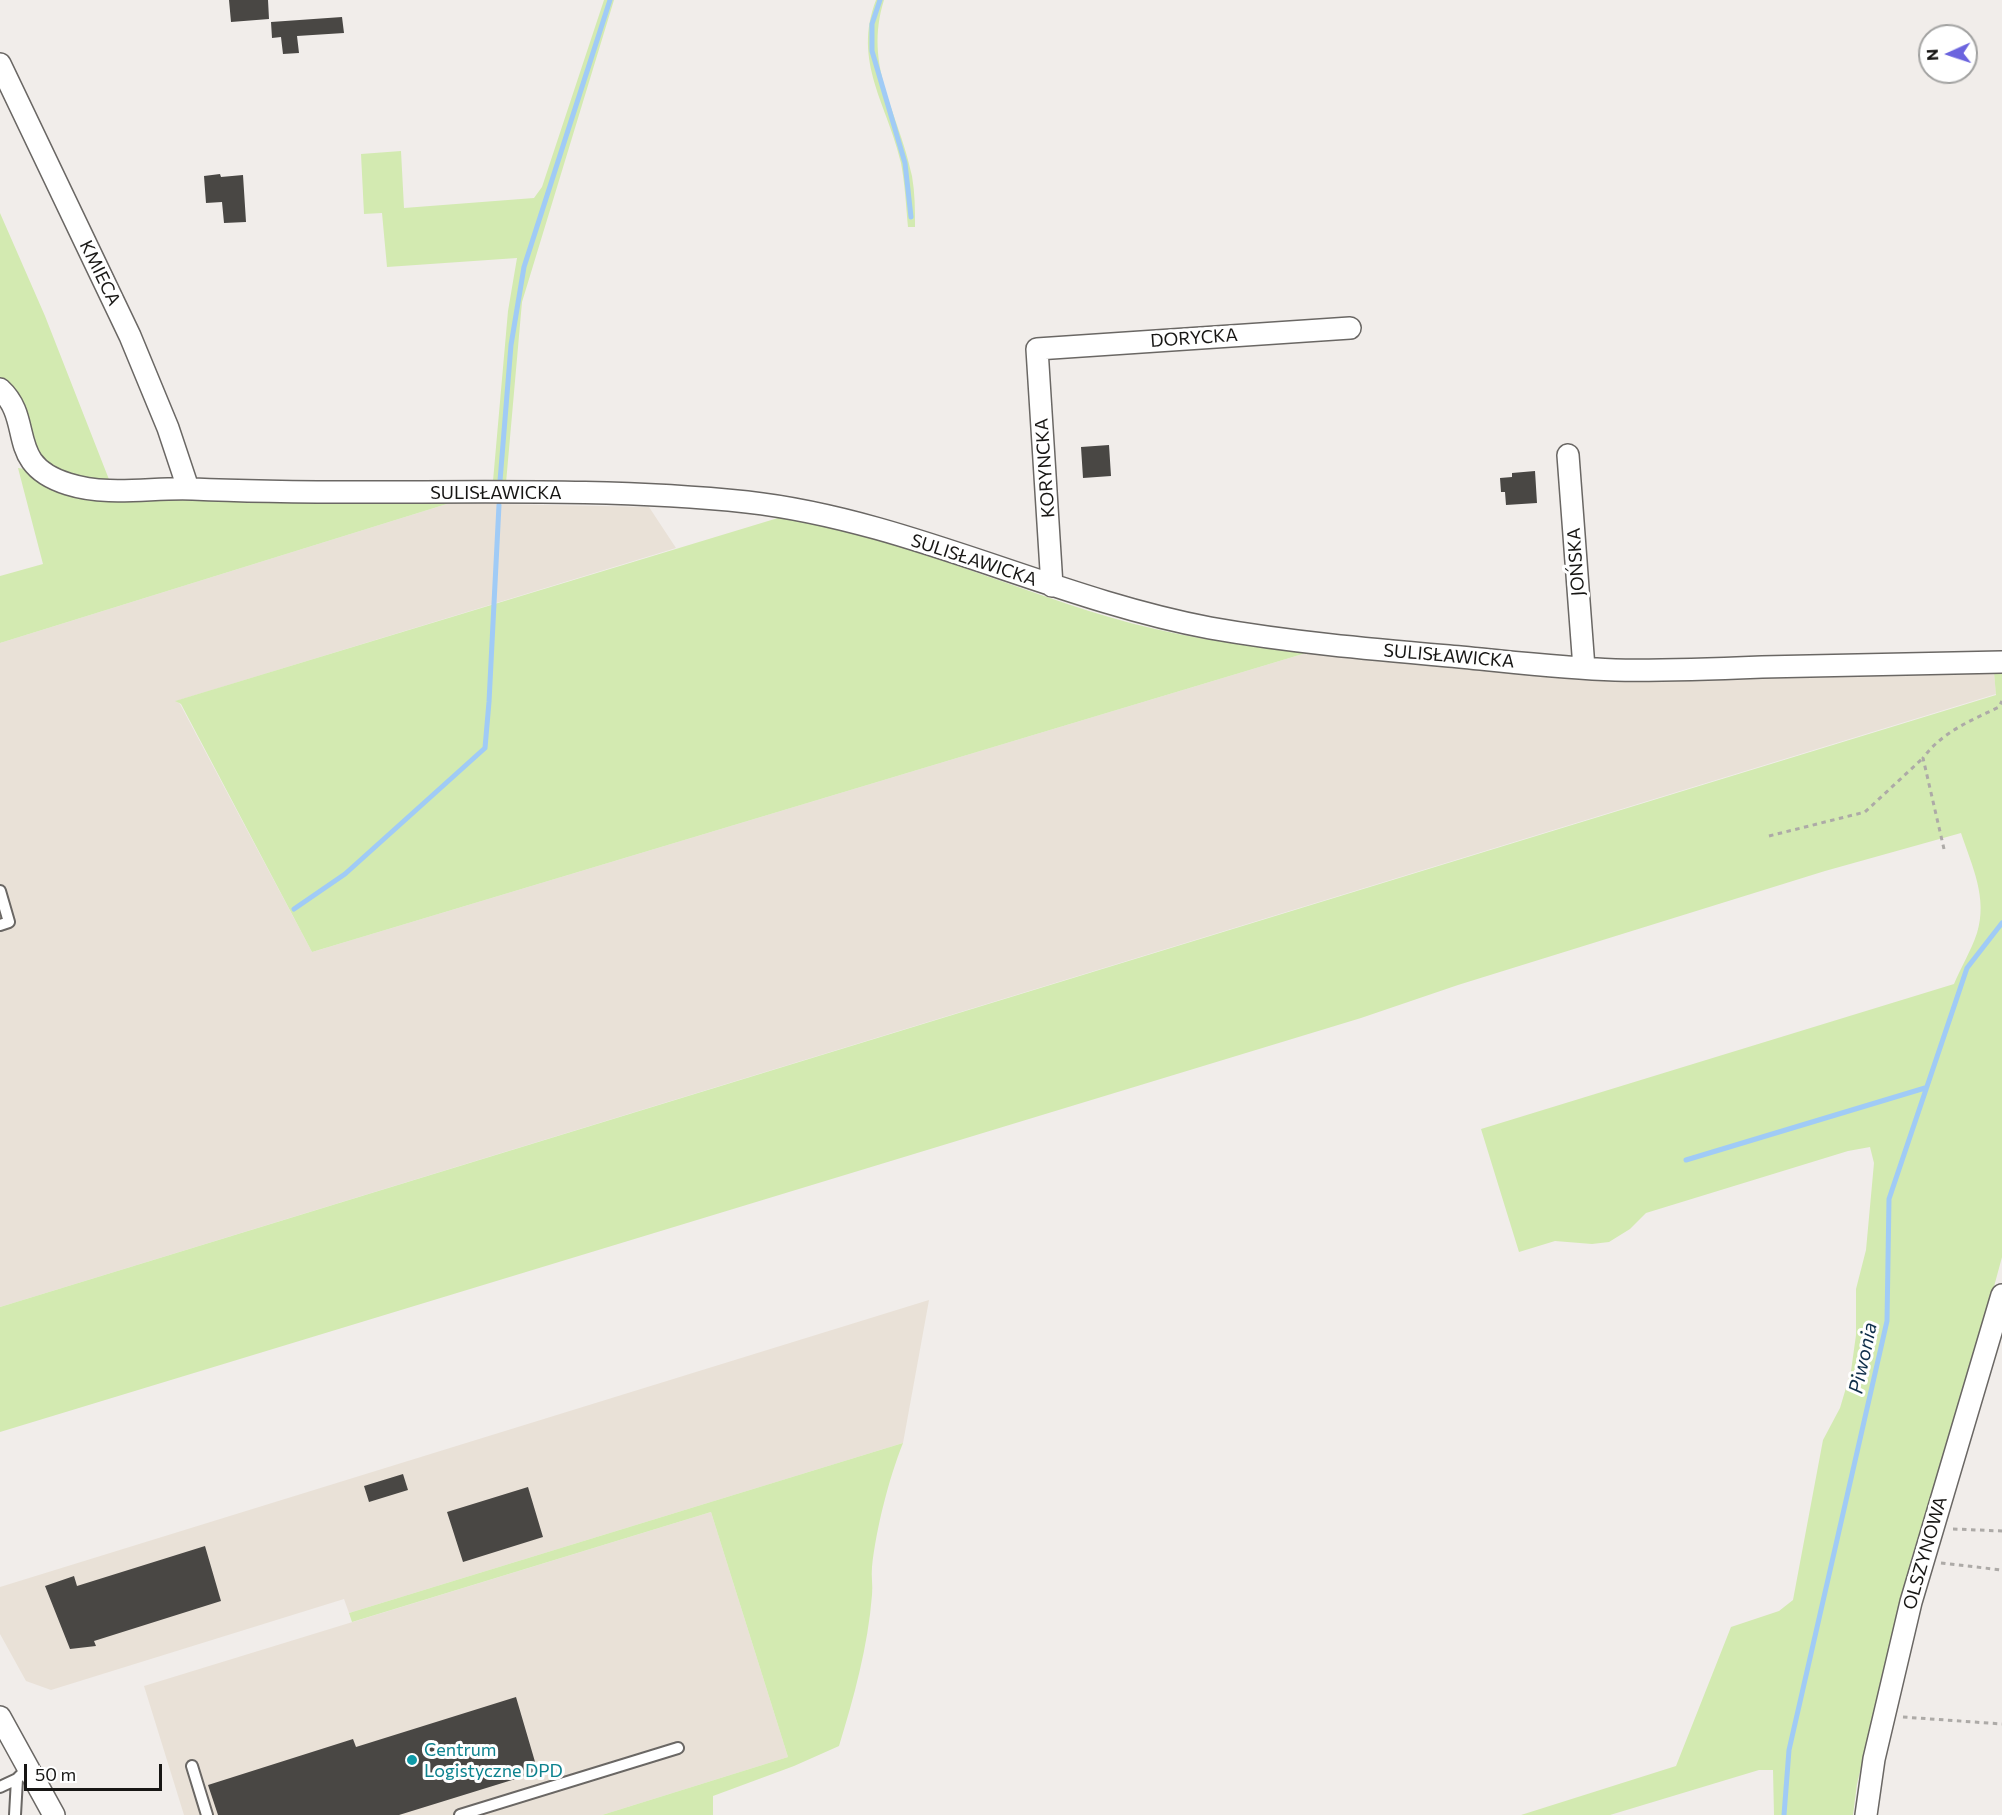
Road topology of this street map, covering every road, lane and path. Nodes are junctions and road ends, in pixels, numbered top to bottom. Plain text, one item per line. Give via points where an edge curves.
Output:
1 (0, 64) edge
2 (1350, 328) dead end
3 (1037, 349) joint
4 (0, 389) edge
5 (1568, 455) dead end
6 (188, 488) junction
7 (1052, 586) junction
8 (2002, 662) edge
9 (1584, 668) junction
10 (2002, 701) edge
11 (1923, 758) junction
12 (1769, 836) dead end
13 (1944, 849) dead end
14 (0, 891) edge
15 (0, 925) edge
16 (2002, 1294) edge
17 (1932, 1527) junction
18 (2002, 1531) edge
19 (1922, 1561) junction
20 (2002, 1570) edge
21 (1883, 1715) junction
22 (0, 1717) edge
23 (2002, 1724) edge
24 (678, 1748) dead end
25 (192, 1766) dead end
26 (22, 1773) junction
27 (0, 1787) edge
28 (15, 1815) edge
29 (54, 1815) edge
30 (207, 1815) edge
31 (460, 1815) edge
32 (1866, 1815) edge

1 - 6 street, KMIECA via 140,357
2 - 3 street, DORYCKA
3 - 7 street, KORYNCKA
4 - 6 street, SULISŁAWICKA via 10,400 27,456 45,474 78,487 99,490
5 - 9 street, JOŃSKA
6 - 7 street, SULISŁAWICKA via 587,493 750,503 833,517
7 - 9 street, SULISŁAWICKA via 1161,617 1252,635
8 - 9 street, SULISŁAWICKA
10 - 11 path via 1999,707 1935,741
11 - 12 path via 1864,812
11 - 13 path
14 - 15 lane via 9,922
16 - 17 street, OLSZYNOWA
17 - 18 path
17 - 19 street, OLSZYNOWA
19 - 20 path
19 - 21 street, OLSZYNOWA
21 - 23 path
21 - 32 street, OLSZYNOWA
22 - 26 street
24 - 31 lane
25 - 30 lane
26 - 27 lane
26 - 28 lane
26 - 29 street

